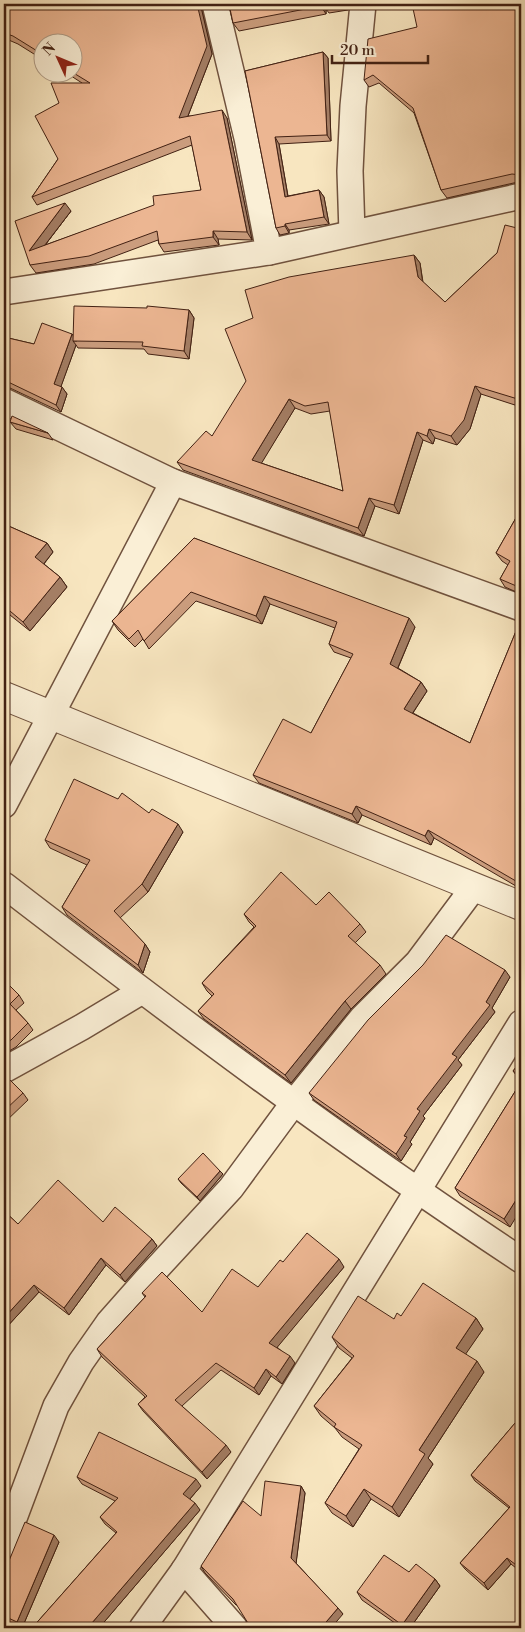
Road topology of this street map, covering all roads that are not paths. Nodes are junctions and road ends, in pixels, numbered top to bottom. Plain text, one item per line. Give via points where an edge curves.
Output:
1 (215, 4) edge
2 (363, 4) edge
3 (521, 196) edge
4 (352, 233) junction
5 (269, 252) junction
6 (4, 292) edge
7 (4, 401) edge
8 (173, 482) junction
9 (521, 608) edge
10 (4, 696) edge
11 (52, 716) junction
12 (4, 806) edge
13 (4, 885) edge
14 (474, 887) junction
15 (521, 906) edge
16 (142, 991) junction
17 (521, 1023) edge
18 (4, 1070) edge
19 (295, 1101) junction
20 (417, 1191) junction
21 (521, 1260) edge
22 (4, 1545) edge
23 (184, 1570) junction
24 (142, 1628) edge
25 (234, 1628) edge

1 - 5 street
2 - 4 street via 352,115
3 - 4 street
4 - 5 street
5 - 6 street
7 - 8 street
8 - 9 street
8 - 11 street
10 - 11 street
11 - 12 street
11 - 14 street
13 - 16 street
14 - 15 street
14 - 19 street via 418,962 362,1018
16 - 18 street
16 - 19 street
17 - 20 street
19 - 20 street
19 - 22 street via 231,1188 146,1279 109,1322 81,1362 56,1406
20 - 21 street
20 - 23 street
23 - 24 street
23 - 25 street

